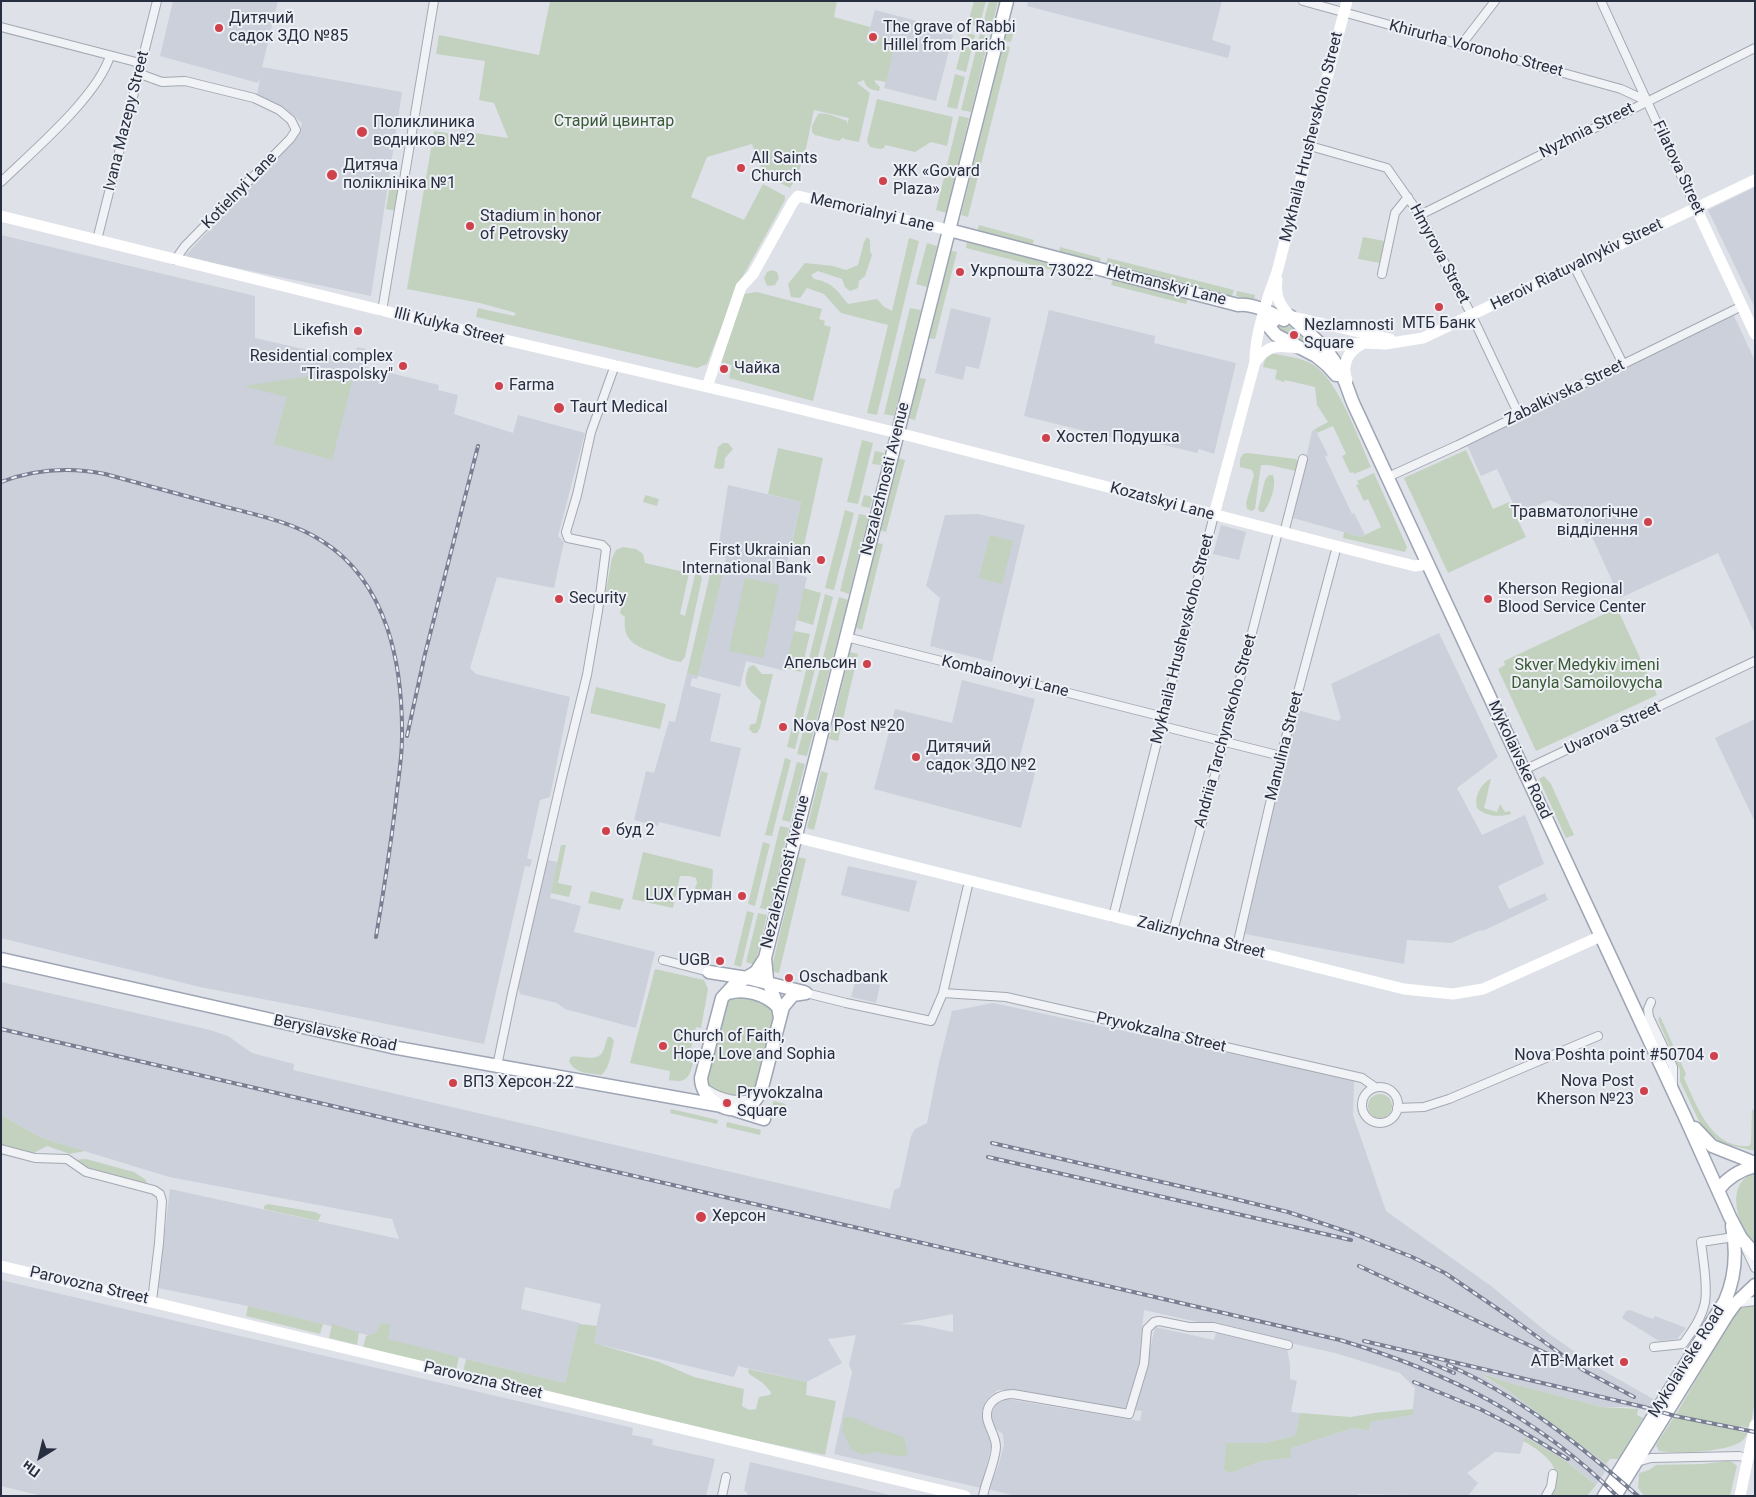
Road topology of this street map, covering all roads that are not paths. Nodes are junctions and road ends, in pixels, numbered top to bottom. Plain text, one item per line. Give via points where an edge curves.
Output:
1 (157, 1) edge
2 (434, 1) edge
3 (1007, 1) edge
4 (1303, 1) edge
5 (1495, 1) edge
6 (1601, 1) edge
7 (1345, 7) edge
8 (1, 27) edge
9 (1463, 46) junction
10 (1755, 48) edge
11 (110, 56) junction
12 (140, 69) junction
13 (1647, 101) junction
14 (1310, 146) junction
15 (1755, 180) edge
16 (1, 182) edge
17 (1408, 197) junction
18 (1696, 208) junction
19 (1, 216) edge
20 (1420, 216) junction
21 (949, 230) junction
22 (97, 240) junction
23 (175, 260) junction
24 (1574, 266) junction
25 (1382, 274) dead end
26 (1274, 287) junction
27 (1742, 306) junction
28 (382, 311) junction
29 (1263, 315) junction
30 (1472, 316) junction
31 (1755, 334) edge
32 (1364, 338) junction
33 (1313, 345) junction
34 (1255, 362) junction
35 (1623, 364) junction
36 (614, 365) junction
37 (708, 387) junction
38 (1353, 403) junction
39 (1519, 415) junction
40 (897, 432) junction
41 (1303, 459) dead end
42 (1388, 477) junction
43 (1214, 515) junction
44 (1281, 532) junction
45 (1337, 546) junction
46 (1428, 564) junction
47 (846, 637) junction
48 (1755, 661) edge
49 (1164, 717) junction
50 (1162, 726) junction
51 (1224, 741) junction
52 (1281, 756) junction
53 (1524, 770) junction
54 (795, 838) junction
55 (969, 881) junction
56 (1113, 917) junction
57 (1173, 931) junction
58 (1601, 936) junction
59 (1237, 946) junction
60 (765, 958) junction
61 (1, 959) edge
62 (663, 960) dead end
63 (709, 972) junction
64 (747, 978) junction
65 (768, 983) junction
66 (806, 993) junction
67 (943, 993) junction
68 (724, 996) junction
69 (1651, 1002) dead end
70 (778, 1009) junction
71 (1598, 1036) dead end
72 (497, 1066) junction
73 (701, 1078) junction
74 (1375, 1087) junction
75 (761, 1091) junction
76 (1673, 1091) junction
77 (670, 1097) junction
78 (727, 1108) junction
79 (1398, 1108) junction
80 (1685, 1117) junction
81 (1, 1149) edge
82 (1755, 1164) edge
83 (1719, 1189) junction
84 (1737, 1237) junction
85 (1755, 1254) edge
86 (1, 1266) edge
87 (1755, 1268) edge
88 (1755, 1285) edge
89 (152, 1301) junction
90 (1755, 1301) edge
91 (1735, 1304) junction
92 (1288, 1345) dead end
93 (1654, 1347) dead end
94 (1755, 1425) edge
95 (1747, 1458) junction
96 (1636, 1462) junction
97 (1553, 1474) dead end
98 (726, 1477) dead end
99 (722, 1496) edge
100 (965, 1496) edge
101 (983, 1496) edge
102 (1546, 1496) edge
103 (1604, 1496) edge
104 (1615, 1496) edge
105 (1740, 1496) edge

1 - 12 street, Ivana Mazepy Street
2 - 28 street
3 - 21 main road, Nezalezhnosti Avenue
4 - 7 street, Khirurha Voronoho Street
5 - 9 street
6 - 13 street, Filatova Street
7 - 9 street, Khirurha Voronoho Street
7 - 14 street, Mykhaila Hrushevskoho Street
8 - 11 street
9 - 13 street, Khirurha Voronoho Street via 1621,89
10 - 13 street, Nyzhnia Street
11 - 12 street via 136,62
11 - 16 street via 107,66 82,102
12 - 22 street, Ivana Mazepy Street
12 - 23 street, Kotielnyi Lane via 143,75 162,82 185,81 254,98 280,110 296,130
13 - 18 street, Filatova Street
13 - 20 street, Nyzhnia Street
14 - 17 street, Hmyrova Street via 1388,168
14 - 26 street, Mykhaila Hrushevskoho Street
15 - 18 street, Heroiv Riatuvalnykiv Street
17 - 20 street, Hmyrova Street
17 - 25 street via 1394,213
18 - 24 street, Heroiv Riatuvalnykiv Street
18 - 27 street, Filatova Street
19 - 22 street, Illi Kulyka Street
20 - 30 street, Hmyrova Street
21 - 29 main road, Hetmanskyi Lane
21 - 37 street, Memorialnyi Lane via 798,196 753,274 741,287
21 - 40 main road, Nezalezhnosti Avenue
22 - 23 street, Illi Kulyka Street
23 - 28 street, Illi Kulyka Street
24 - 30 street, Heroiv Riatuvalnykiv Street
24 - 35 street
26 - 29 street
26 - 29 street via 1267,297
26 - 29 street via 1280,303
27 - 31 street, Filatova Street
27 - 35 street, Zabalkivska Street
28 - 36 street, Illi Kulyka Street
29 - 32 street
29 - 33 main road
29 - 33 main road via 1276,335
29 - 34 street
30 - 32 street, Heroiv Riatuvalnykiv Street via 1423,338 1385,344
30 - 39 street, Hmyrova Street
32 - 33 street
32 - 38 street via 1345,364
33 - 34 street via 1271,347
33 - 38 main road
33 - 38 main road via 1338,365
34 - 43 street, Mykhaila Hrushevskoho Street
35 - 39 street, Zabalkivska Street
36 - 37 street, Illi Kulyka Street
36 - 72 street via 591,432 566,532 568,538 606,549 598,612 587,675
37 - 40 street, Illi Kulyka Street
38 - 42 main road, Mykolaivske Road
39 - 42 street, Zabalkivska Street
40 - 43 street, Kozatskyi Lane
40 - 47 main road, Nezalezhnosti Avenue
41 - 44 street, Andriia Tarchynskoho Street
42 - 46 main road, Mykolaivske Road
43 - 44 street, Kozatskyi Lane
43 - 49 street, Mykhaila Hrushevskoho Street
44 - 45 street, Kozatskyi Lane
44 - 51 street, Andriia Tarchynskoho Street
45 - 46 street, Kozatskyi Lane via 1415,566
45 - 52 street, Manulina Street
46 - 53 main road, Mykolaivske Road
47 - 49 street, Kombainovyi Lane
47 - 54 main road, Nezalezhnosti Avenue
48 - 53 street, Uvarova Street
49 - 50 street, Mykhaila Hrushevskoho Street
50 - 51 street
50 - 56 street, Mykhaila Hrushevskoho Street
51 - 52 street
51 - 57 street, Andriia Tarchynskoho Street
52 - 59 street, Manulina Street
53 - 58 main road, Mykolaivske Road
54 - 55 street, Zaliznychna Street
54 - 60 main road, Nezalezhnosti Avenue
55 - 56 street, Zaliznychna Street
55 - 67 street
56 - 57 street, Zaliznychna Street
57 - 59 street, Zaliznychna Street
58 - 59 street, Zaliznychna Street via 1496,984 1459,994 1404,989
58 - 76 main road, Mykolaivske Road
60 - 64 main road, Nezalezhnosti Avenue via 756,972
60 - 65 main road, Nezalezhnosti Avenue
61 - 72 main road, Beryslavske Road via 392,1047
62 - 63 street
63 - 64 main road
63 - 68 main road
64 - 65 main road
64 - 68 main road, Nezalezhnosti Avenue
65 - 66 main road
65 - 70 main road, Nezalezhnosti Avenue
66 - 67 street via 931,1021
66 - 70 main road via 793,995
67 - 74 street, Pryvokzalna Street via 1006,997 1362,1078
68 - 70 main road via 742,991 766,997
68 - 73 main road
69 - 76 street via 1648,1008 1650,1017 1673,1067
70 - 75 main road
71 - 79 street via 1449,1099 1424,1107
72 - 77 main road, Beryslavske Road
73 - 75 street via 711,1092 737,1100 752,1098
73 - 77 main road via 687,1093
73 - 78 main road via 705,1094
74 - 79 street via 1392,1092
74 - 79 street via 1362,1099 1362,1111 1370,1121 1381,1123 1392,1118
75 - 78 main road via 756,1100 745,1108
75 - 78 main road via 764,1119
76 - 80 main road, Mykolaivske Road
77 - 78 main road, Beryslavske Road
80 - 82 main road, Mykolaivske Road via 1712,1146
80 - 83 main road, Mykolaivske Road
81 - 89 street via 35,1158 67,1160 86,1172 160,1194 159,1243
82 - 83 main road via 1734,1174
83 - 84 main road, Mykolaivske Road
84 - 85 main road
84 - 87 street
84 - 93 street via 1701,1242 1706,1290 1702,1311 1683,1344
84 - 103 main road, Mykolaivske Road via 1733,1274 1725,1301
86 - 89 street, Parovozna Street
88 - 91 main road, Mykolaivske Road
89 - 100 street, Parovozna Street
90 - 91 street
91 - 96 main road, Mykolaivske Road
92 - 101 street via 1214,1327 1188,1327 1160,1320 1147,1329 1144,1364 1129,1414 1013,1394 997,1397 987,1417 996,1446
94 - 95 street
95 - 96 street via 1652,1458
95 - 105 street
96 - 104 main road, Mykolaivske Road
97 - 102 street
98 - 99 street

